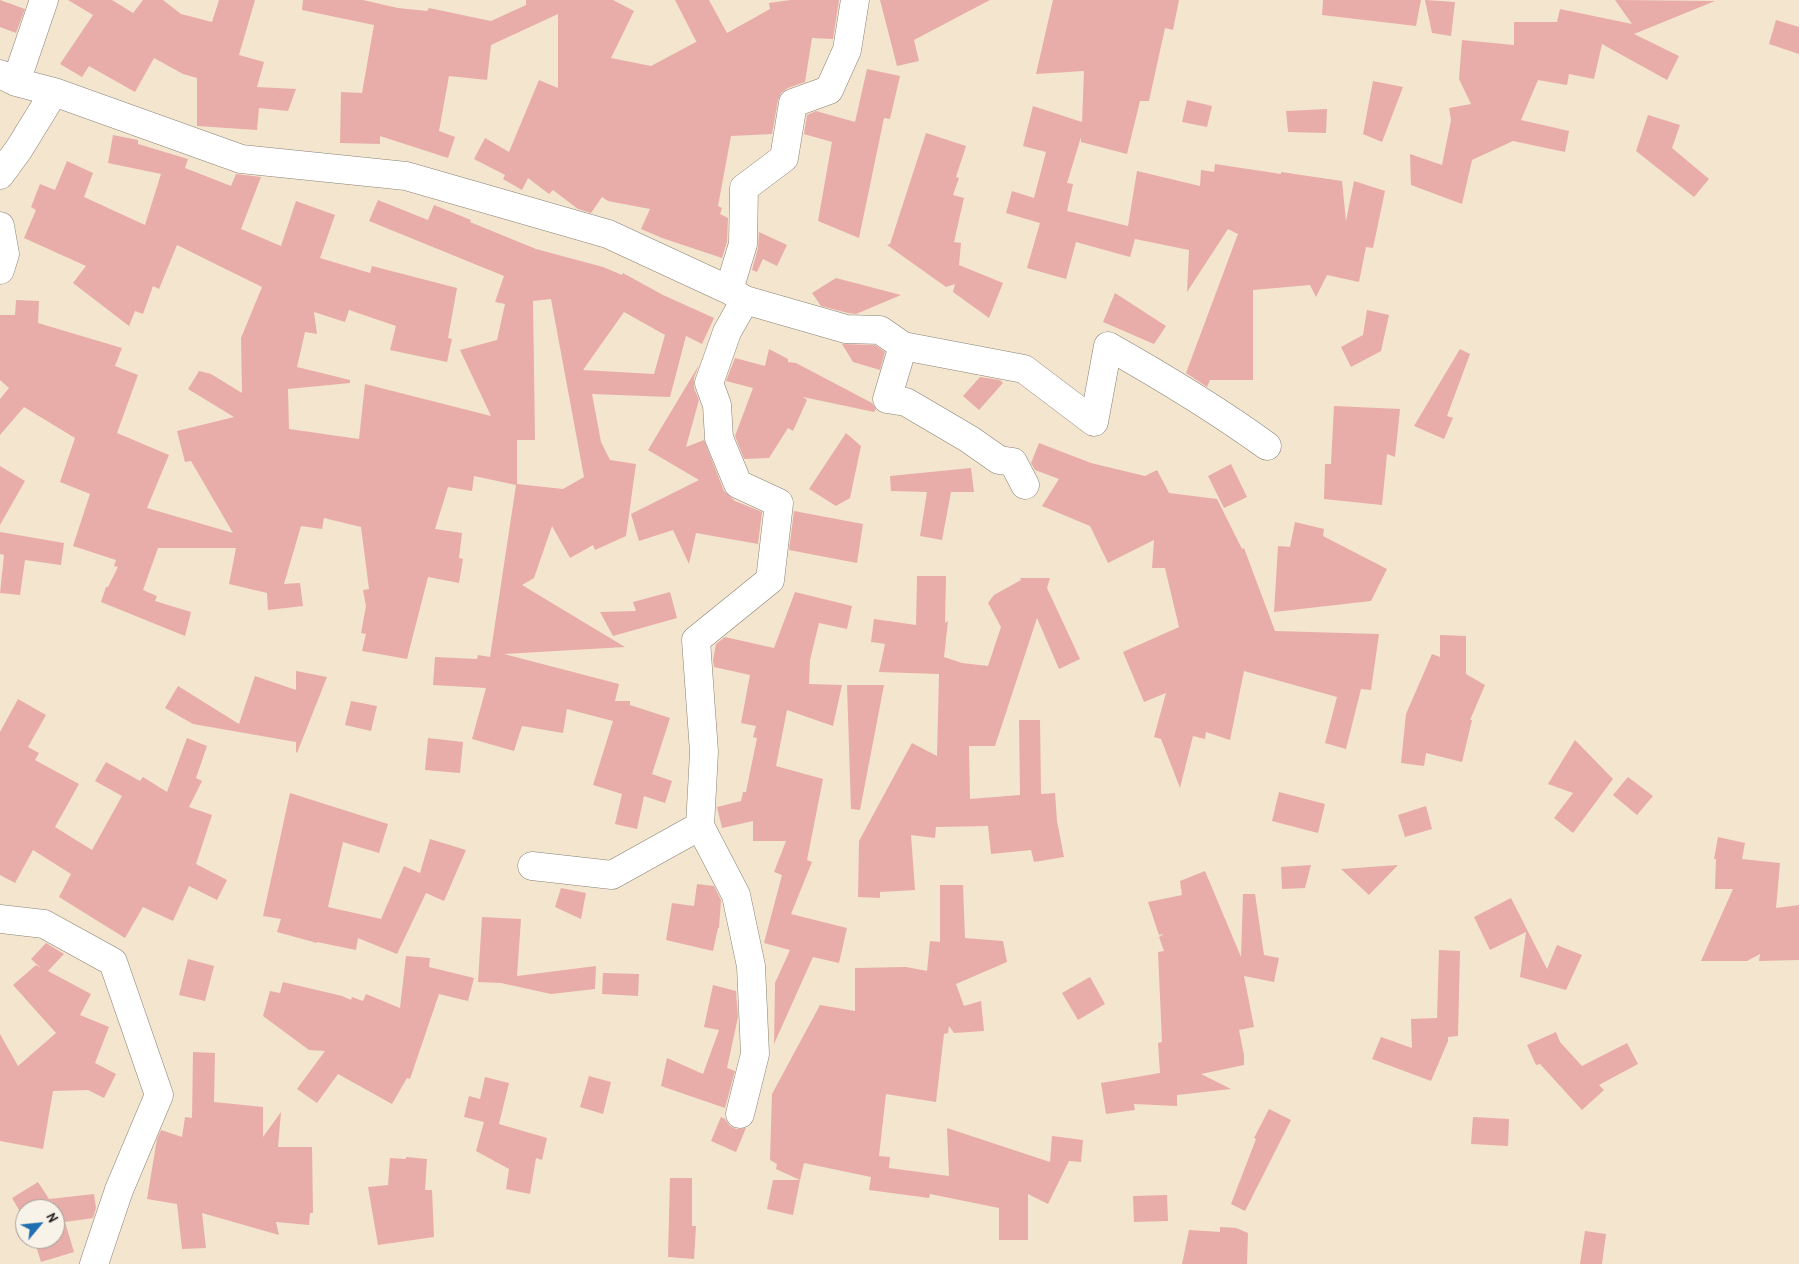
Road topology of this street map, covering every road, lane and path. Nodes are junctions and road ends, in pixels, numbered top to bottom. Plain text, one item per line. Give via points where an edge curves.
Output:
1 (44, 0) edge
2 (855, 0) edge
3 (8, 78) edge
4 (54, 92) junction
5 (0, 175) edge
6 (0, 226) edge
7 (0, 270) edge
8 (737, 295) junction
9 (903, 346) junction
10 (1266, 446) dead end
11 (1024, 485) dead end
12 (700, 826) junction
13 (532, 866) dead end
14 (0, 919) edge
15 (740, 1114) dead end
16 (94, 1264) edge

1 - 3 street
2 - 8 street via 847,50 829,90 793,103 784,158 744,188 743,244
3 - 4 street
4 - 5 street
4 - 8 street via 241,159 406,176 608,234
6 - 7 street via 4,254
8 - 9 street via 846,329 880,330
8 - 12 street via 709,383 716,405 718,438 738,484 779,503 770,580 696,640 704,752
9 - 10 street via 1024,369 1094,422 1108,346 1167,380
9 - 11 street via 887,399 906,402 998,460 1013,462
12 - 13 street via 612,875
12 - 15 street via 736,895 751,966 755,1054
14 - 16 street via 44,924 113,962 159,1095 118,1190

